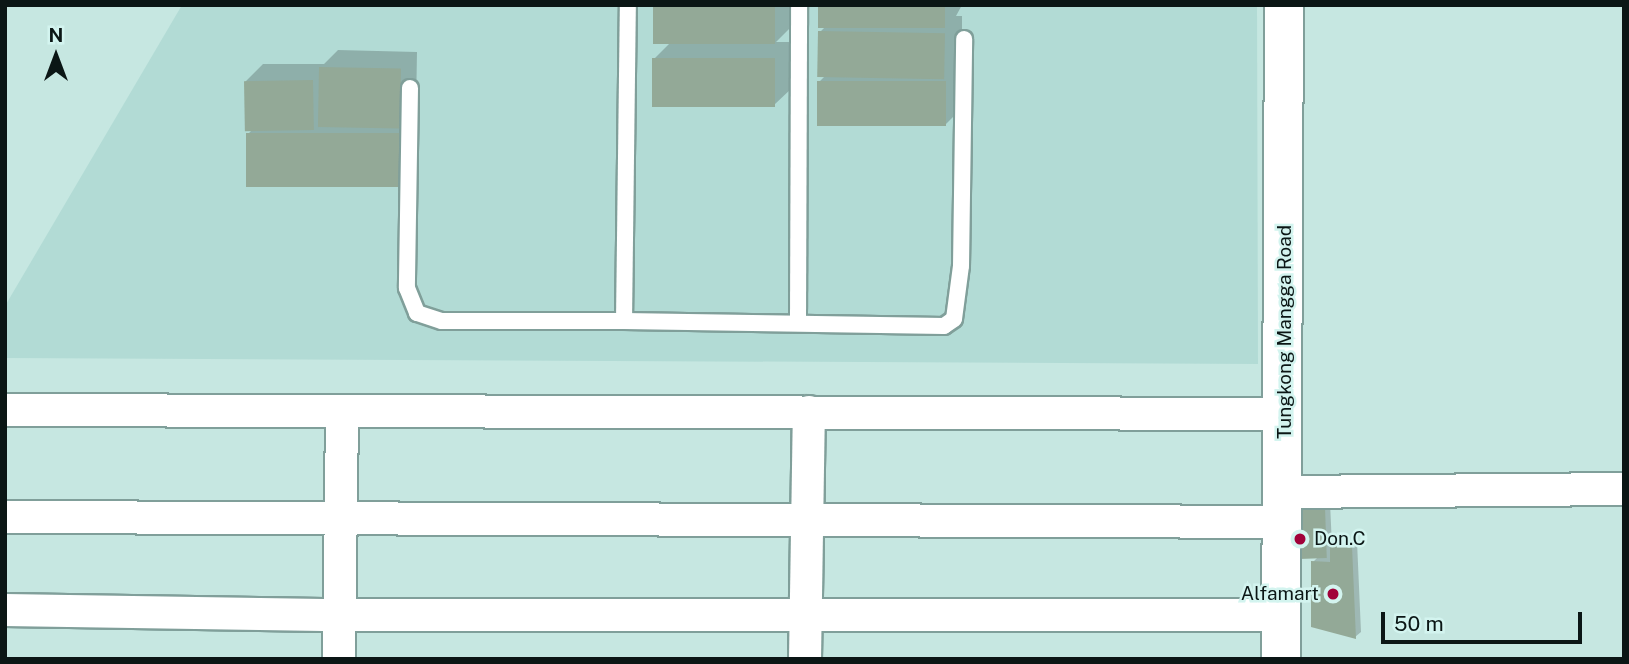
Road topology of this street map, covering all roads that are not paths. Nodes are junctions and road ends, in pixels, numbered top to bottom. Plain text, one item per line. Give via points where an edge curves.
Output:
1 (628, 5) edge
2 (799, 5) edge
3 (1284, 5) edge
4 (964, 39) dead end
5 (410, 89) dead end
6 (624, 321) junction
7 (798, 322) junction
8 (5, 410) edge
9 (342, 412) junction
10 (809, 412) junction
11 (1285, 414) junction
12 (1624, 489) edge
13 (1285, 507) junction
14 (5, 517) edge
15 (341, 522) junction
16 (808, 523) junction
17 (5, 610) edge
18 (340, 615) junction
19 (806, 615) junction
20 (1282, 615) junction
21 (339, 659) edge
22 (805, 659) edge
23 (1281, 659) edge

1 - 6 lane
2 - 7 lane
3 - 11 street, Tungkong Mangga Road
4 - 7 lane via 961,266 954,319 944,326
5 - 6 lane via 407,288 417,313 442,321
6 - 7 lane
8 - 9 street
9 - 10 street
9 - 15 street
10 - 11 street
10 - 16 street
11 - 13 street, Tungkong Mangga Road
12 - 13 street
13 - 16 street
13 - 20 street, Tungkong Mangga Road
14 - 15 street
15 - 16 street
15 - 18 street
16 - 19 street
17 - 18 street
18 - 19 street
18 - 21 street
19 - 20 street
19 - 22 street
20 - 23 street, Tungkong Mangga Road

